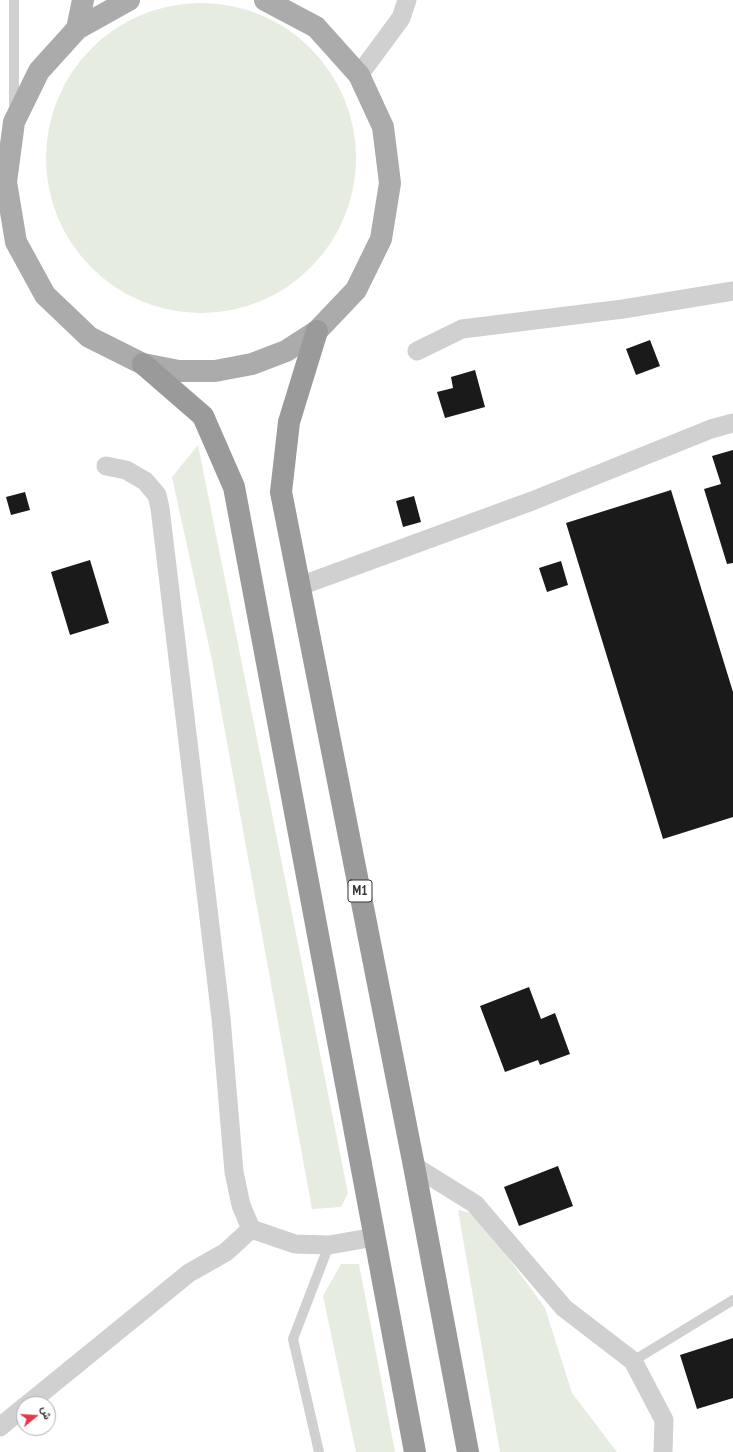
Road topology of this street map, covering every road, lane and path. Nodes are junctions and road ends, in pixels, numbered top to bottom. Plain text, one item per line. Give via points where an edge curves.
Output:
1 (14, 0) edge
2 (83, 0) edge
3 (129, 0) edge
4 (265, 0) edge
5 (407, 0) edge
6 (77, 29) junction
7 (359, 75) junction
8 (14, 122) junction
9 (733, 291) edge
10 (317, 331) junction
11 (417, 351) dead end
12 (143, 364) junction
13 (733, 423) edge
14 (106, 466) dead end
15 (300, 586) junction
16 (414, 1166) junction
17 (250, 1229) junction
18 (375, 1237) junction
19 (329, 1245) junction
20 (733, 1300) edge
21 (634, 1361) junction
22 (38, 1396) edge
23 (16, 1414) edge
24 (0, 1427) edge
25 (319, 1452) edge
26 (415, 1452) edge
27 (468, 1452) edge
28 (663, 1452) edge

1 - 8 lane
2 - 6 main road
3 - 6 main road
4 - 7 main road via 316,27
5 - 7 street via 401,18
6 - 8 main road via 38,71
7 - 10 main road via 382,127 390,183 381,239 356,290
8 - 12 main road via 6,182 16,242 45,295 88,337
9 - 11 street via 623,309 462,329
10 - 12 main road via 286,351 252,364 216,371 179,371
10 - 15 highway, M1 via 289,422 281,492
12 - 18 highway via 203,416 234,487
13 - 15 street via 711,429 532,501
14 - 17 street via 126,470 144,481 157,495 160,508 221,1018 234,1172 241,1205
15 - 16 highway, M1
16 - 21 street via 475,1204 564,1308
16 - 27 highway, M1
17 - 19 street via 295,1244
17 - 22 street via 226,1252 189,1273
18 - 19 street
18 - 26 highway
19 - 25 lane via 292,1339
20 - 21 lane
21 - 28 street via 664,1420
23 - 24 street

